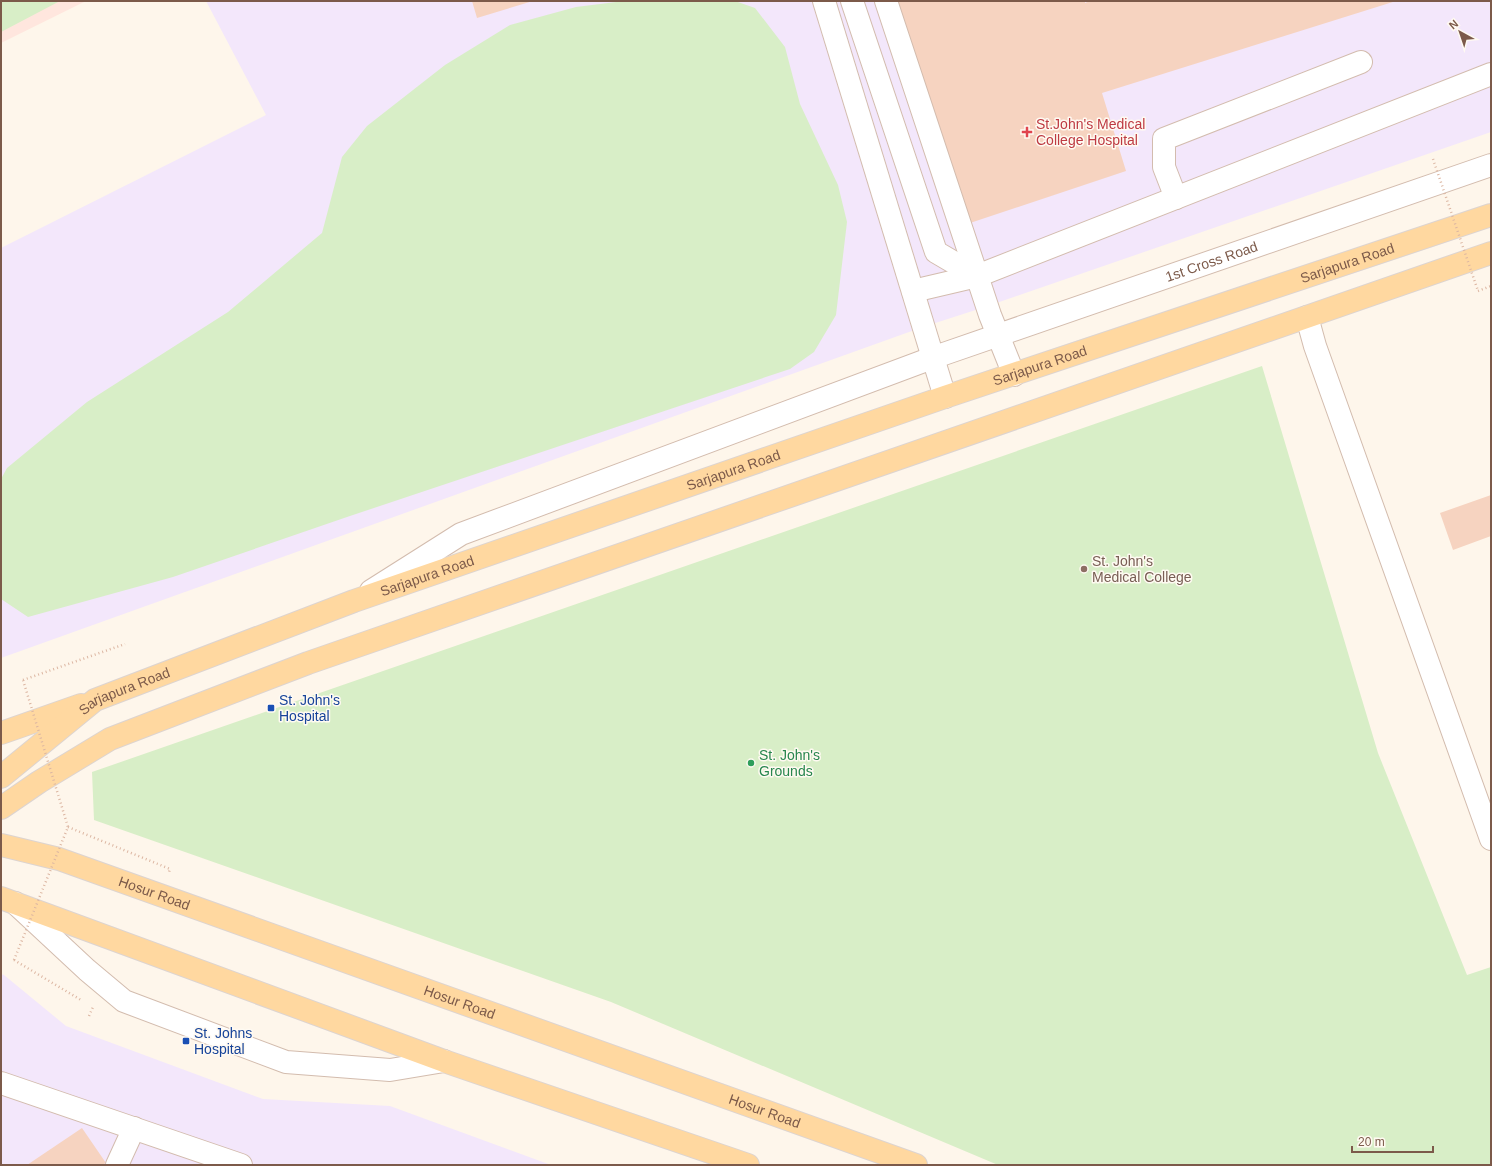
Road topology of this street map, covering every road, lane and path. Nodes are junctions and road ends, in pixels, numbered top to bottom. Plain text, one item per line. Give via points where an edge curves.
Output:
1 (824, 1) edge
2 (852, 1) edge
3 (886, 1) edge
4 (1361, 62) dead end
5 (1491, 74) edge
6 (1433, 159) dead end
7 (1491, 165) edge
8 (1176, 198) junction
9 (1491, 215) edge
10 (1491, 253) edge
11 (977, 276) junction
12 (1491, 286) edge
13 (912, 291) junction
14 (1307, 317) junction
15 (998, 335) junction
16 (932, 358) junction
17 (1014, 375) junction
18 (945, 397) junction
19 (354, 601) junction
20 (124, 644) dead end
21 (95, 700) junction
22 (1, 732) edge
23 (1, 777) edge
24 (1, 808) edge
25 (68, 827) junction
26 (1491, 839) edge
27 (1, 845) edge
28 (170, 869) dead end
29 (8, 900) edge
30 (89, 1016) dead end
31 (444, 1061) junction
32 (1, 1083) edge
33 (134, 1128) junction
34 (117, 1165) edge
35 (241, 1165) edge
36 (748, 1165) edge
37 (916, 1165) edge

1 - 13 street
2 - 11 street via 936,252
3 - 11 street
4 - 8 street via 1164,138 1164,167
5 - 8 street
6 - 12 path, bridge via 1478,291
7 - 15 street, 1st Cross Road
8 - 11 street
9 - 17 main road, Sarjapura Road
10 - 14 main road
11 - 13 street
11 - 15 street
13 - 16 street
14 - 24 main road via 308,663 110,739 38,782
14 - 26 street via 1315,346
15 - 16 street, 1st Cross Road
15 - 17 street
16 - 18 street
16 - 19 street, 1st Cross Road via 461,534
17 - 18 main road, Sarjapura Road
18 - 19 main road, Sarjapura Road
19 - 21 main road, Sarjapura Road
20 - 25 path, bridge via 23,680
21 - 22 main road
21 - 23 main road, Sarjapura Road
25 - 28 path
25 - 30 path, bridge via 14,960 93,1007
27 - 37 main road, Hosur Road via 66,861
29 - 31 main road
29 - 31 street via 124,1001 286,1062 390,1070
31 - 36 main road
32 - 33 street
33 - 34 street
33 - 35 street

